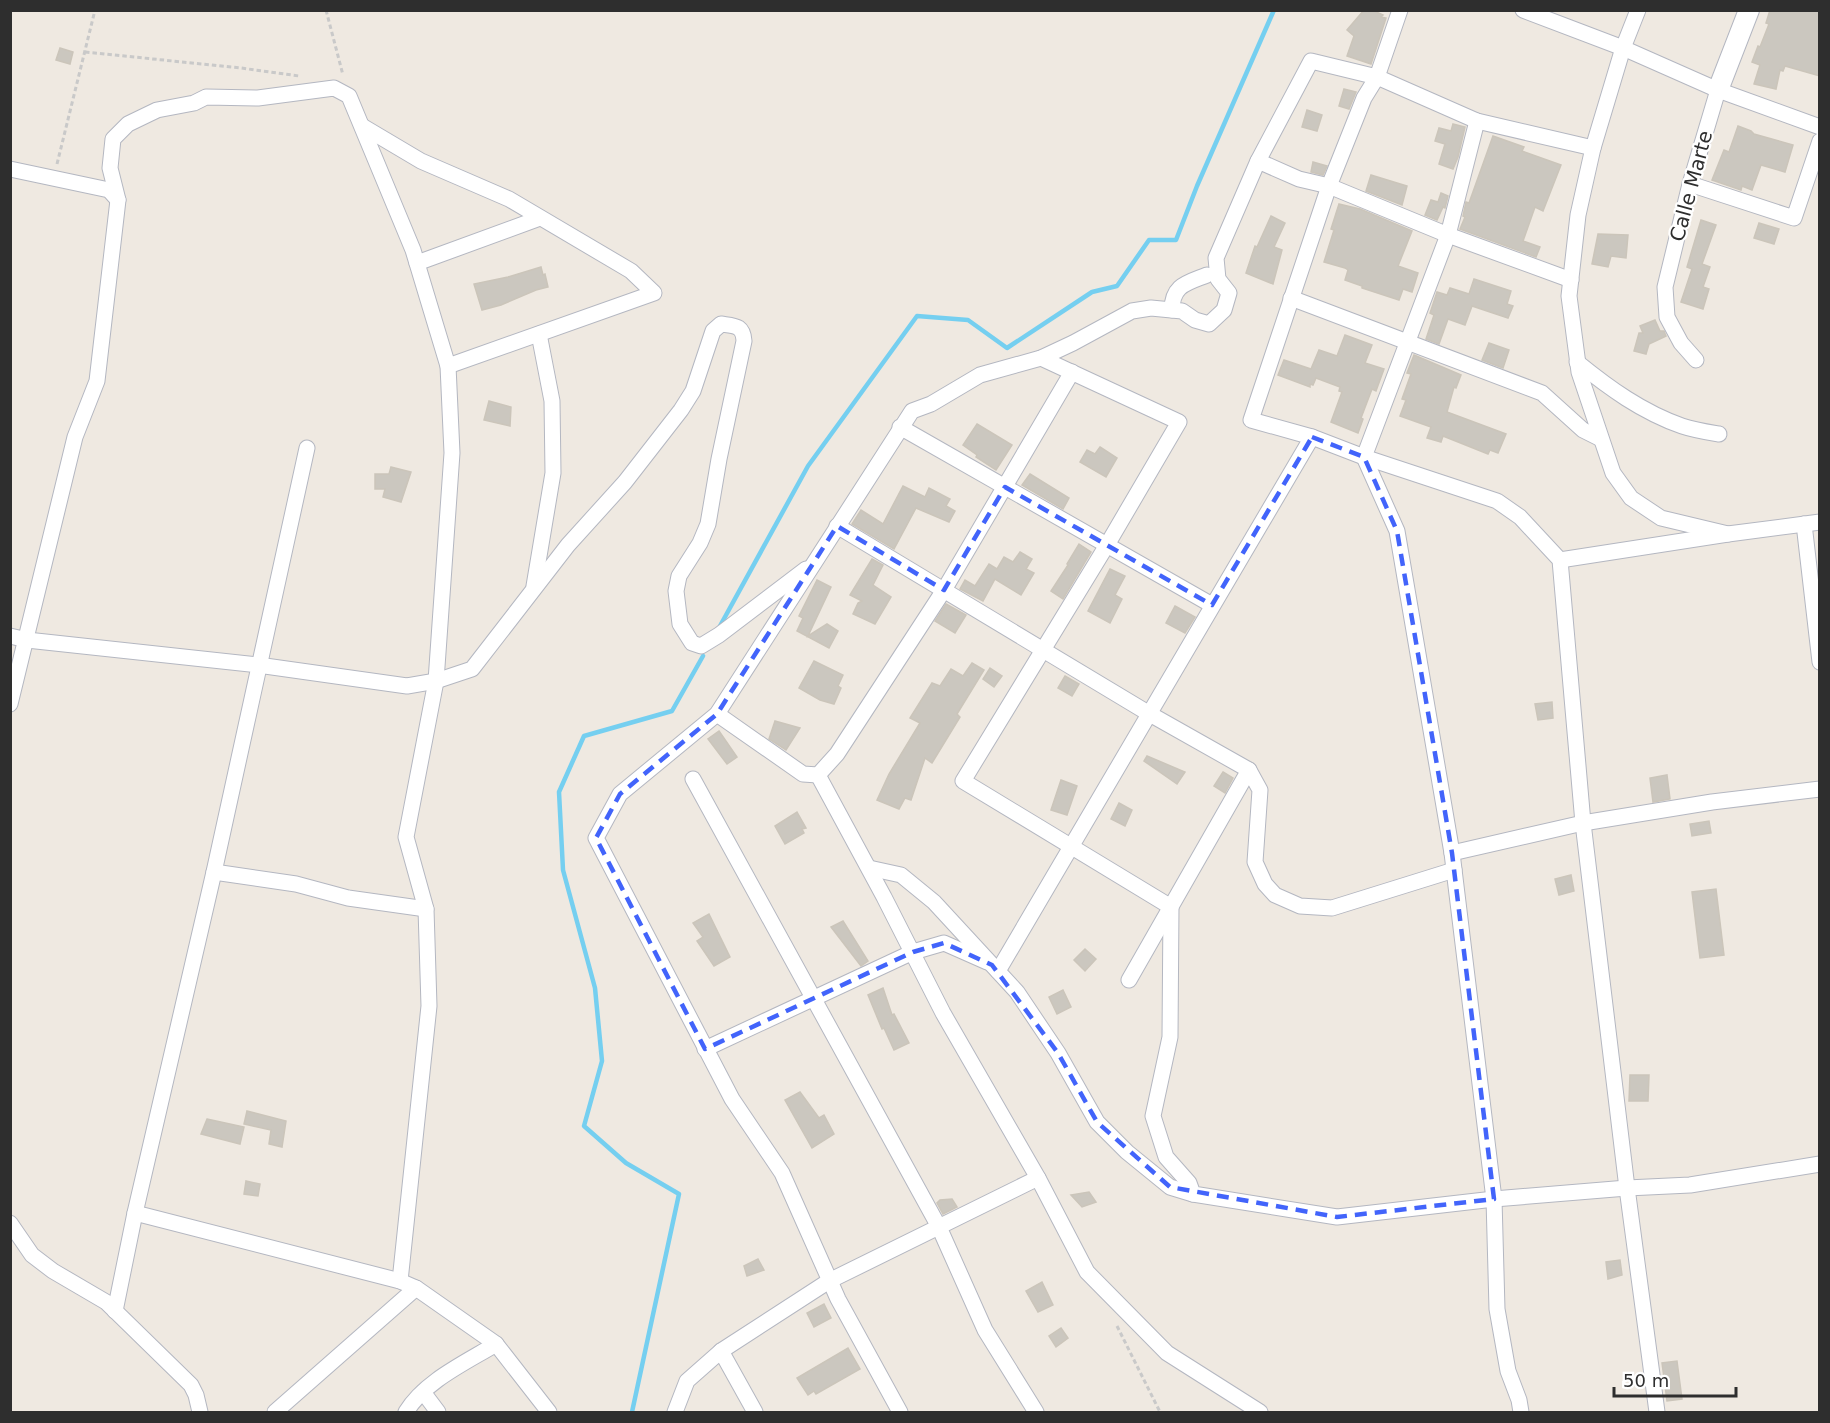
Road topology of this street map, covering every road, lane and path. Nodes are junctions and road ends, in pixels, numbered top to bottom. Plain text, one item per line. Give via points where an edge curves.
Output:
1 (95, 10) edge
2 (326, 10) edge
3 (1400, 10) edge
4 (1523, 10) edge
5 (1638, 10) edge
6 (1749, 10) edge
7 (1623, 48) junction
8 (85, 52) junction
9 (303, 77) dead end
10 (1377, 77) junction
11 (1718, 90) junction
12 (349, 96) junction
13 (1478, 121) junction
14 (362, 126) junction
15 (1820, 127) edge
16 (1820, 141) edge
17 (1593, 148) junction
18 (1258, 161) junction
19 (10, 169) edge
20 (54, 177) junction
21 (1690, 184) junction
22 (1329, 186) junction
23 (118, 200) junction
24 (540, 218) junction
25 (1448, 235) junction
26 (417, 263) junction
27 (1207, 275) dead end
28 (1571, 280) junction
29 (1292, 298) junction
30 (1172, 310) junction
31 (539, 334) junction
32 (1408, 341) junction
33 (1041, 358) junction
34 (1696, 360) dead end
35 (1577, 362) junction
36 (448, 366) junction
37 (1072, 372) junction
38 (900, 427) junction
39 (1719, 434) dead end
40 (1312, 437) junction
41 (1601, 439) junction
42 (307, 448) dead end
43 (1364, 457) junction
44 (1005, 487) junction
45 (1812, 523) edge
46 (837, 526) junction
47 (1728, 534) junction
48 (1107, 545) junction
49 (1560, 560) junction
50 (813, 564) junction
51 (534, 589) junction
52 (944, 590) junction
53 (1212, 605) junction
54 (10, 636) edge
55 (27, 640) junction
56 (1044, 650) junction
57 (1820, 662) edge
58 (258, 665) junction
59 (436, 681) junction
60 (10, 705) edge
61 (1148, 713) junction
62 (717, 714) junction
63 (1249, 770) junction
64 (818, 775) junction
65 (693, 779) dead end
66 (1820, 789) edge
67 (1583, 823) junction
68 (1070, 846) junction
69 (1452, 853) junction
70 (869, 868) junction
71 (1454, 870) junction
72 (214, 872) junction
73 (1171, 907) junction
74 (426, 909) junction
75 (913, 952) junction
76 (995, 968) junction
77 (1129, 980) dead end
78 (813, 998) junction
79 (705, 1049) junction
80 (1820, 1164) edge
81 (1038, 1178) junction
82 (1627, 1188) junction
83 (1193, 1194) junction
84 (1494, 1199) junction
85 (135, 1213) junction
86 (10, 1223) edge
87 (939, 1227) junction
88 (400, 1281) junction
89 (829, 1281) junction
90 (416, 1288) junction
91 (115, 1311) junction
92 (1115, 1321) dead end
93 (496, 1344) junction
94 (721, 1351) junction
95 (423, 1392) junction
96 (200, 1413) edge
97 (275, 1413) edge
98 (406, 1413) edge
99 (438, 1413) edge
100 (549, 1413) edge
101 (675, 1413) edge
102 (755, 1413) edge
103 (900, 1413) edge
104 (1036, 1413) edge
105 (1160, 1413) edge
106 (1260, 1413) edge
107 (1521, 1413) edge
108 (1657, 1413) edge

1 - 8 path
2 - 12 path
3 - 10 street
4 - 7 street
5 - 7 street
6 - 11 street, Calle Marte
7 - 11 street
7 - 17 street
8 - 9 path
8 - 20 path
10 - 13 street
10 - 18 street via 1311,61
10 - 22 street via 1364,98
11 - 15 street
11 - 21 street, Calle Marte
12 - 14 street
12 - 23 street via 334,88 258,98 206,97 157,110 128,124 113,139 110,168
13 - 17 street
13 - 25 street
14 - 24 street via 421,161 509,199
14 - 26 street
16 - 21 street via 1794,218
17 - 28 street via 1578,214
18 - 22 street via 1299,179
18 - 30 street via 1216,258 1218,279 1229,293 1224,310 1209,324
19 - 20 street
20 - 23 street via 109,190
21 - 34 street, Calle Marte via 1665,287 1667,317
22 - 25 street
22 - 29 street
23 - 55 street via 97,381 75,436
24 - 26 street
24 - 31 street via 631,271 654,293
25 - 28 street
25 - 32 street
26 - 36 street
27 - 30 street via 1179,287 1172,298
28 - 35 street via 1569,296
29 - 32 street
29 - 40 street via 1251,420
30 - 33 street via 1132,311
31 - 36 street
31 - 51 street via 552,401 553,473
32 - 41 street via 1542,393 1583,430
32 - 43 street
33 - 37 street
33 - 38 street via 980,375 932,404 912,411
35 - 39 street via 1611,389 1650,412 1683,426
35 - 41 street
36 - 59 street via 452,453
37 - 44 street
37 - 48 street via 1179,422
38 - 44 street
38 - 46 street
40 - 43 street
40 - 53 street
41 - 47 street via 1613,473 1631,498 1661,518
42 - 58 street
43 - 49 street via 1497,501 1520,517
43 - 69 street via 1397,531
44 - 48 street
44 - 52 street
45 - 47 street
45 - 57 street
46 - 50 street
46 - 52 street
47 - 49 street
48 - 53 street
48 - 56 street
49 - 67 street
50 - 51 street via 702,646 692,643 680,624 676,601 679,576 708,524 744,341 738,326 721,324 713,331 693,391 681,410
50 - 62 street
51 - 59 street via 472,669
52 - 56 street
52 - 64 street via 837,754
53 - 61 street
54 - 55 street
55 - 58 street
55 - 60 street
56 - 61 street
56 - 68 street via 963,781
58 - 59 street via 407,686
58 - 72 street
59 - 74 street via 406,837
61 - 63 street
61 - 68 street
62 - 64 street via 802,774
62 - 79 street via 620,794 596,838
63 - 71 street via 1260,790 1255,862 1275,895 1300,906 1332,908
63 - 73 street
64 - 70 street
65 - 78 street
66 - 67 street
67 - 69 street
67 - 82 street
68 - 73 street
68 - 76 street
69 - 71 street
70 - 75 street
70 - 76 street via 901,875 934,902
71 - 84 street
72 - 74 street
72 - 85 street
73 - 77 street
73 - 83 street via 1170,1037 1153,1116 1166,1157 1189,1183
74 - 88 street via 429,1006
75 - 76 street via 944,943
75 - 78 street
75 - 81 street
76 - 83 street via 1017,992 1058,1053 1097,1122 1170,1187
78 - 79 street
78 - 87 street
79 - 89 street via 732,1099 782,1173
80 - 82 street via 1690,1185
81 - 87 street
81 - 106 street via 1087,1272 1167,1353
82 - 84 street
82 - 108 street
83 - 84 street via 1337,1217
84 - 107 street via 1497,1309 1508,1371
85 - 88 street
85 - 91 street
86 - 91 street via 32,1255
87 - 89 street
87 - 104 street via 985,1330
88 - 90 street
89 - 94 street
89 - 103 street
90 - 93 street
90 - 97 street
91 - 96 street via 191,1385
92 - 105 path
93 - 95 street
93 - 100 street
94 - 101 street via 687,1382
94 - 102 street
95 - 98 street
95 - 99 street

